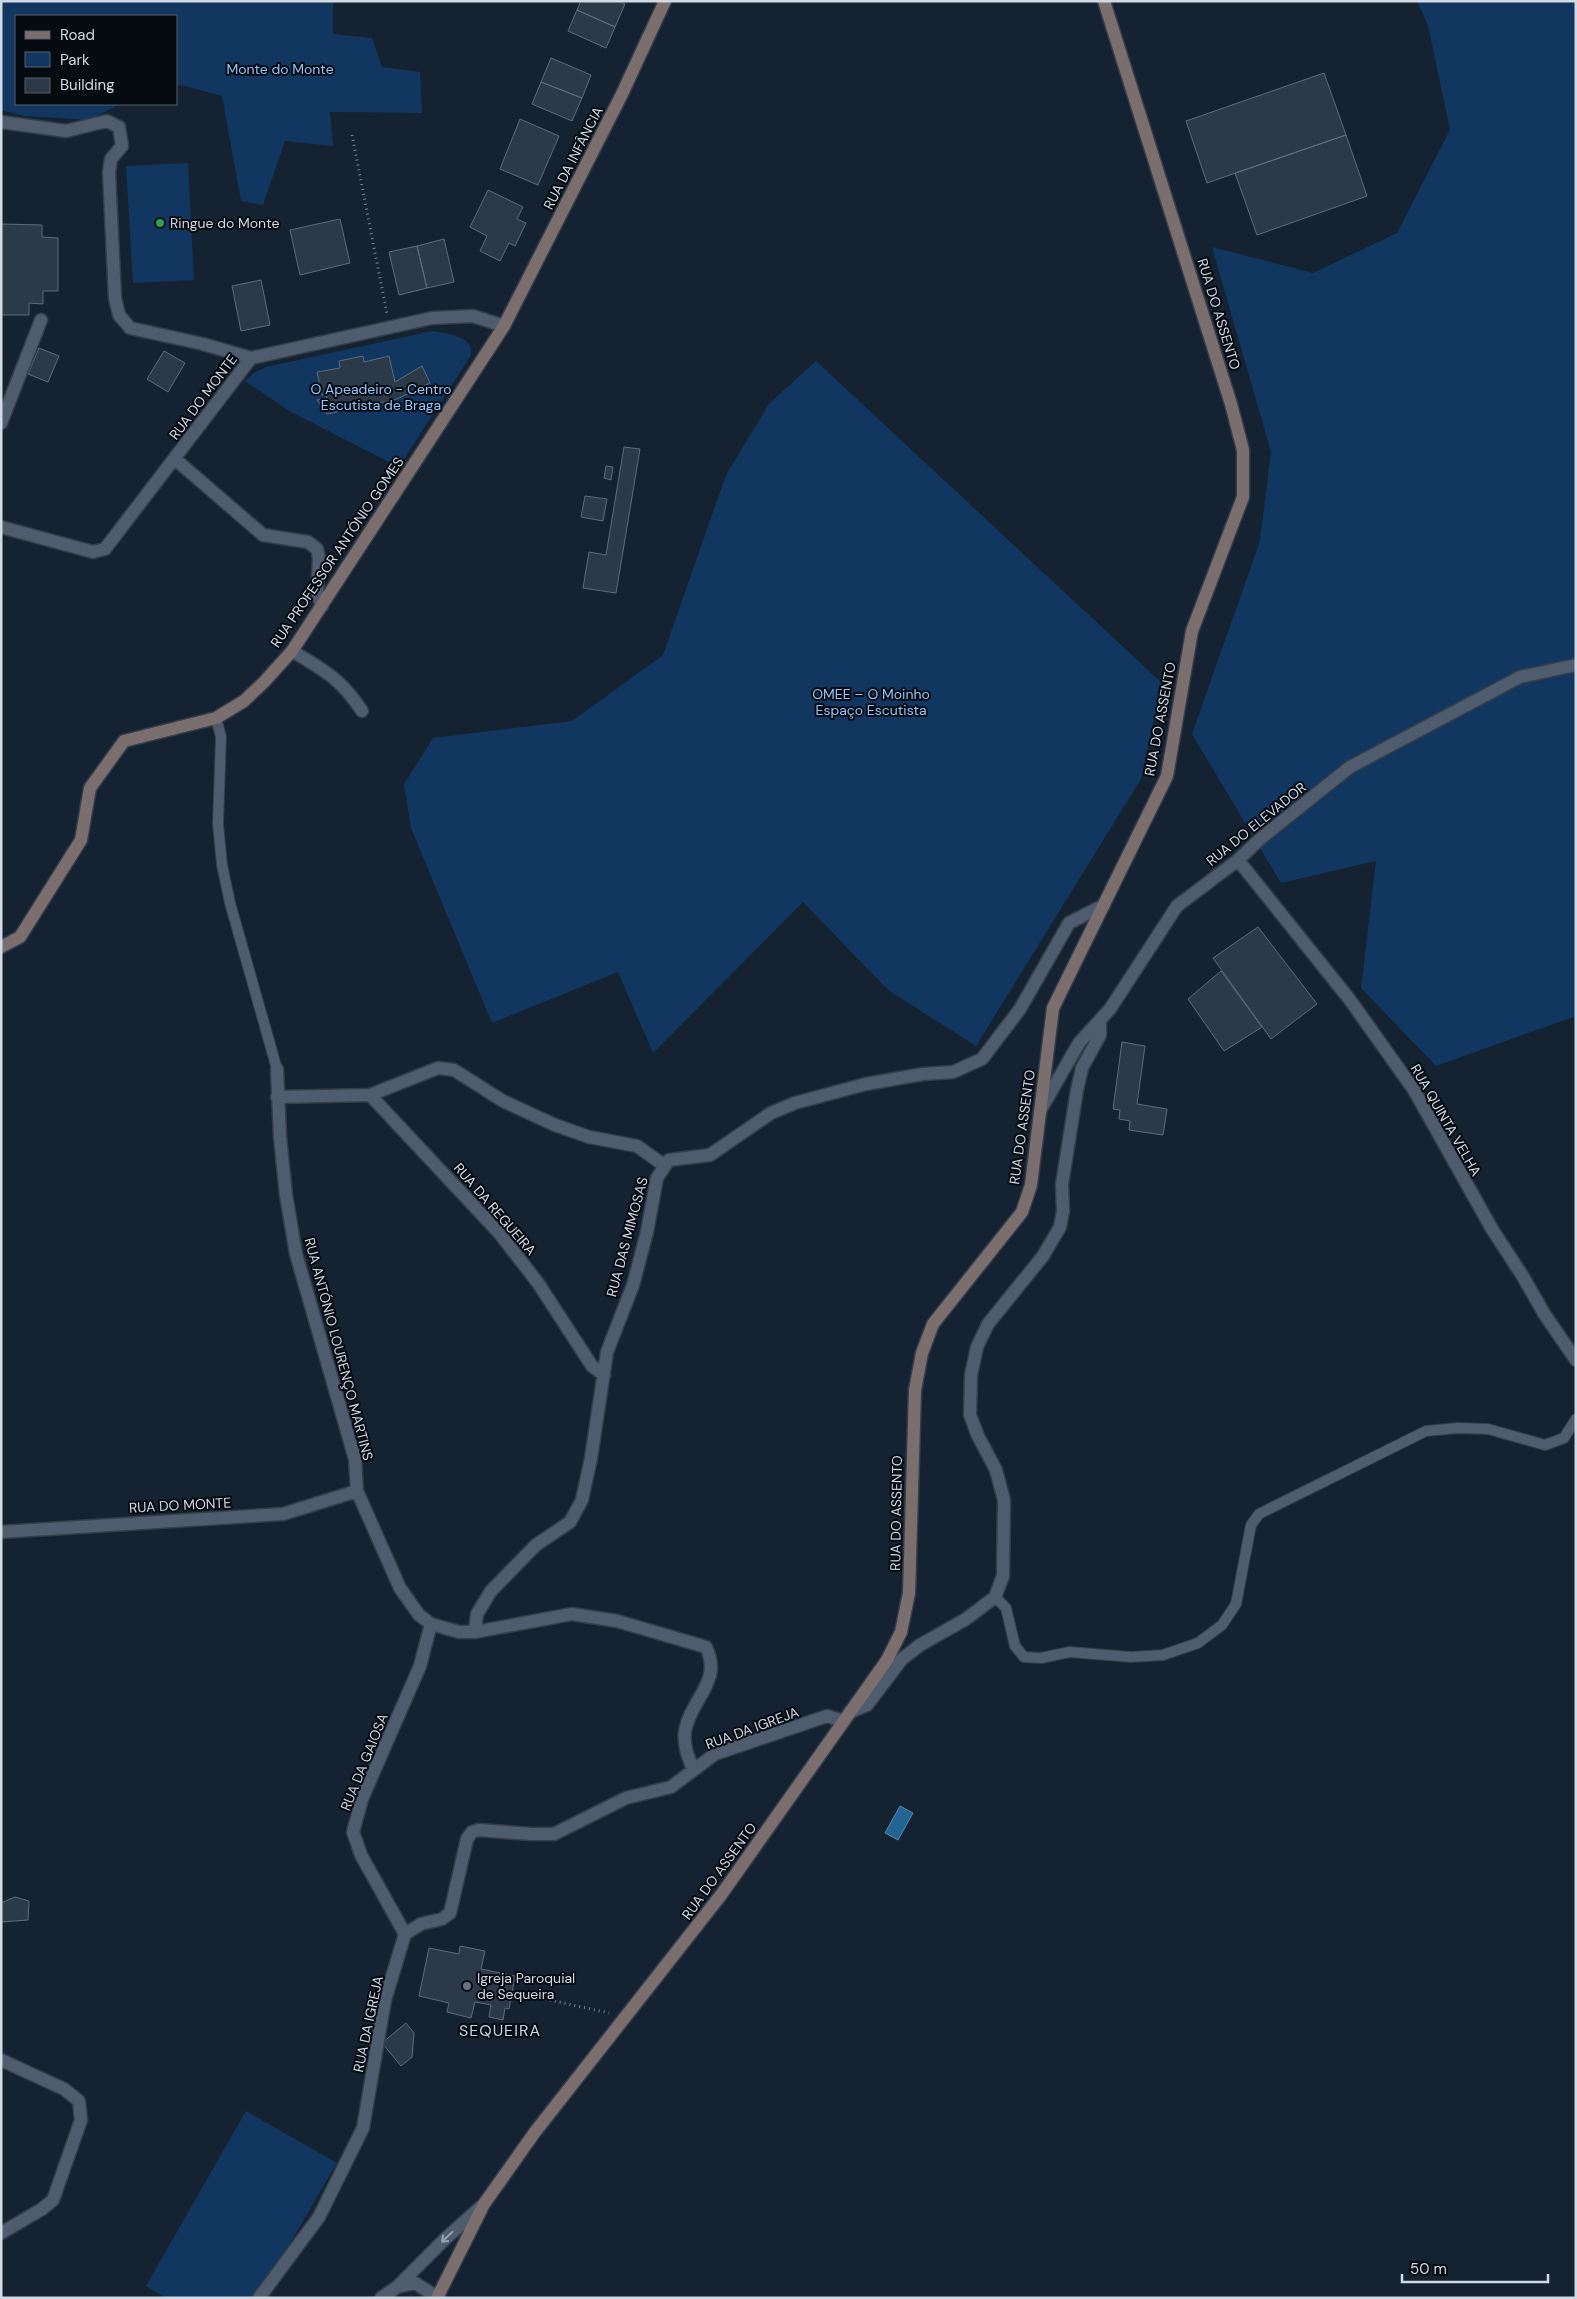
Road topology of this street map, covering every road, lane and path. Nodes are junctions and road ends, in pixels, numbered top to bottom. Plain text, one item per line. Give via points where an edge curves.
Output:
1 (665, 1) edge
2 (1104, 1) edge
3 (1, 122) edge
4 (352, 135) dead end
5 (41, 320) dead end
6 (504, 326) junction
7 (389, 328) junction
8 (251, 358) junction
9 (1, 423) edge
10 (176, 459) junction
11 (1, 527) edge
12 (322, 606) junction
13 (292, 651) junction
14 (1576, 664) edge
15 (362, 711) dead end
16 (216, 718) junction
17 (1238, 860) junction
18 (1104, 904) junction
19 (1, 947) edge
20 (1100, 1020) junction
21 (277, 1069) joint
22 (370, 1095) junction
23 (277, 1097) junction
24 (1040, 1109) junction
25 (665, 1166) junction
26 (1576, 1360) edge
27 (604, 1375) junction
28 (1576, 1419) edge
29 (357, 1491) junction
30 (1, 1532) edge
31 (994, 1597) junction
32 (431, 1624) junction
33 (475, 1632) junction
34 (847, 1716) junction
35 (693, 1769) junction
36 (405, 1934) junction
37 (545, 1999) dead end
38 (626, 2016) junction
39 (1, 2060) edge
40 (484, 2204) junction
41 (1, 2233) edge
42 (397, 2287) junction
43 (437, 2297) edge
44 (259, 2298) edge
45 (381, 2298) edge

1 - 6 street, RUA DA INFÂNCIA via 622,94
2 - 18 street, RUA DO ASSENTO via 1232,404 1243,450 1243,497 1192,631 1167,776
3 - 8 street via 66,131 107,121 119,127 122,146 111,159 109,172 115,298 119,315 130,328
4 - 7 path
5 - 9 street
6 - 7 street, RUA DO MONTE via 473,316 432,318
6 - 12 street, RUA PROFESSOR ANTÓNIO GOMES
7 - 8 street, RUA DO MONTE
8 - 10 street, RUA DO MONTE
10 - 11 street, RUA DO MONTE via 100,552
10 - 12 street via 263,536 308,542 317,549 317,593
12 - 13 street, RUA PROFESSOR ANTÓNIO GOMES
13 - 15 street via 333,676 348,690
13 - 16 street, RUA PROFESSOR ANTÓNIO GOMES via 244,701
14 - 17 street, RUA DO ELEVADOR via 1520,677 1350,766
16 - 19 street, RUA PROFESSOR ANTÓNIO GOMES via 124,741 90,788 82,840 20,937
16 - 21 lane, RUA ANTÓNIO LOURENÇO MARTINS via 221,737 218,824 222,865
17 - 20 street, RUA DO ELEVADOR via 1177,906
17 - 26 street, RUA QUINTA VELHA via 1350,1000 1414,1090 1492,1229
18 - 24 street, RUA DO ASSENTO via 1053,1008
18 - 25 street, RUA DAS MIMOSAS via 1069,923 1020,1009 982,1059 953,1072 866,1084 795,1103 772,1112 710,1155 669,1160
20 - 24 street, RUA DO ELEVADOR via 1079,1043
20 - 31 street via 1100,1035 1082,1068 1077,1090 1062,1184 1060,1227 1043,1256 988,1324 977,1346 970,1375 970,1415 996,1470 1004,1500 1003,1576
21 - 23 street, RUA ANTÓNIO LOURENÇO MARTINS
22 - 23 street
22 - 25 street via 430,1070 454,1070 503,1101 555,1125 589,1137 637,1146
22 - 27 street, RUA DA REGUEIRA via 500,1234 538,1283 592,1366
23 - 29 street, RUA ANTÓNIO LOURENÇO MARTINS via 286,1195 296,1254 356,1460
24 - 34 street, RUA DO ASSENTO via 1031,1185 1022,1212 933,1324 922,1353 915,1390 909,1593 901,1632 887,1660
25 - 27 street, RUA DAS MIMOSAS via 657,1178 634,1285 607,1352
27 - 33 street, RUA DAS MIMOSAS via 582,1500 570,1522 536,1545 491,1591 477,1614
28 - 31 lane via 1564,1438 1545,1445 1488,1429 1426,1431 1259,1514 1251,1525 1236,1604 1222,1625 1198,1643 1163,1655 1131,1657 1070,1652 1041,1658 1024,1657 1015,1646 1006,1608
29 - 30 street, RUA DO MONTE via 283,1514
29 - 32 street, RUA ANTÓNIO LOURENÇO MARTINS via 400,1588 419,1615
31 - 34 street via 966,1619 902,1659 867,1705
32 - 33 street, RUA ANTÓNIO LOURENÇO MARTINS via 459,1632
32 - 36 street, RUA DA GAIOSA via 420,1666 362,1798 353,1832 361,1855
33 - 35 street, RUA ANTÓNIO LOURENÇO MARTINS via 572,1614 617,1621 706,1647 711,1658 712,1676 685,1732 686,1753
34 - 35 street, RUA DA IGREJA via 827,1716 715,1754
34 - 38 street, RUA DO ASSENTO via 721,1895
35 - 36 street, RUA DA IGREJA via 671,1787 626,1798 554,1834 472,1832 467,1839 450,1913
36 - 44 street, RUA DA IGREJA via 385,2000 363,2128 319,2217
37 - 38 path
38 - 40 street, RUA DO ASSENTO via 535,2132
39 - 41 street via 64,2089 79,2101 81,2120 53,2200
40 -> 42 street
40 - 43 street, RUA DO ASSENTO
42 - 43 street via 415,2283
42 - 45 street

